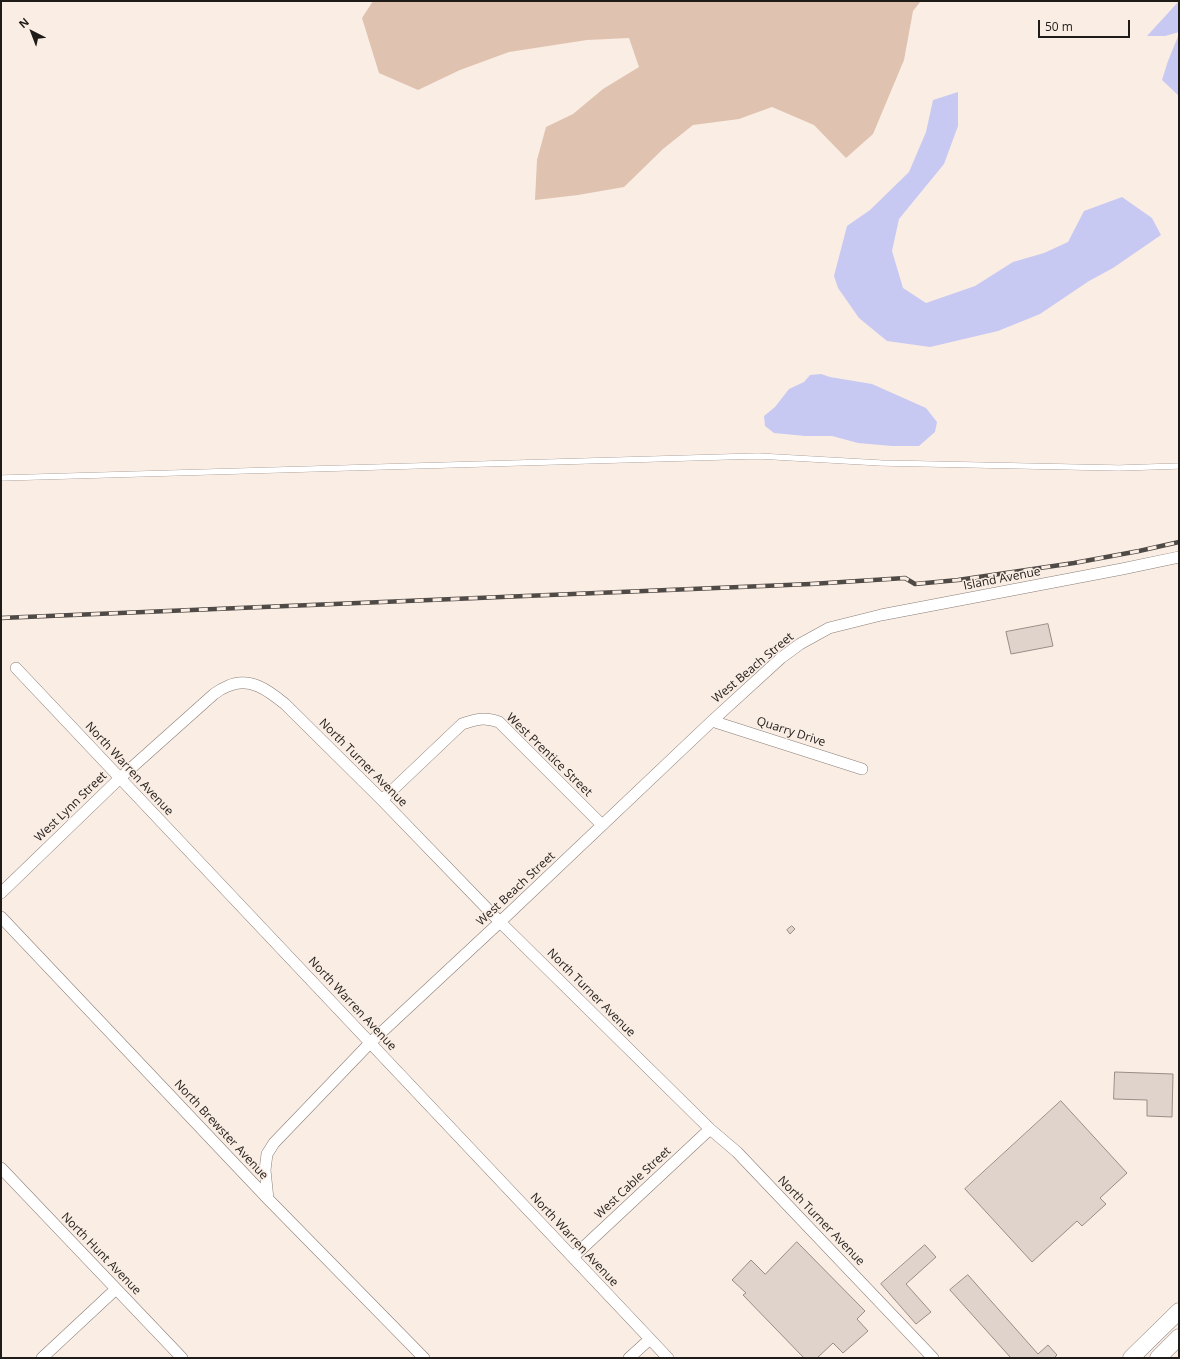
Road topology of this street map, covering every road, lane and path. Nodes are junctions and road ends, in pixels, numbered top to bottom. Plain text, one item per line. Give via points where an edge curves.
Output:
1 (1179, 466) edge
2 (1, 478) edge
3 (1179, 557) edge
4 (829, 628) joint
5 (16, 668) dead end
6 (214, 694) joint
7 (712, 721) junction
8 (862, 769) dead end
9 (120, 778) junction
10 (382, 800) junction
11 (602, 825) junction
12 (1, 893) edge
13 (1, 917) edge
14 (500, 922) junction
15 (370, 1042) junction
16 (710, 1129) junction
17 (1, 1168) edge
18 (268, 1199) junction
19 (573, 1257) junction
20 (116, 1289) junction
21 (1179, 1311) edge
22 (1179, 1337) edge
23 (650, 1339) junction
24 (42, 1358) edge
25 (182, 1358) edge
26 (424, 1358) edge
27 (629, 1358) edge
28 (668, 1358) edge
29 (933, 1358) edge
30 (1132, 1358) edge
31 (1158, 1358) edge

1 - 2 lane via 1120,468 881,463 758,456
3 - 4 street, Island Avenue via 881,615
4 - 7 street, West Beach Street via 781,658
5 - 9 street, North Warren Avenue
6 - 9 street, West Lynn Street
6 - 10 street, North Turner Avenue via 229,685 244,683 256,684 269,691
7 - 8 street, Quarry Drive
7 - 11 street, West Beach Street
9 - 12 street, West Lynn Street
9 - 15 street, North Warren Avenue
10 - 11 street, West Prentice Street via 462,724 488,718 499,722
10 - 14 street, North Turner Avenue
11 - 14 street, West Beach Street
13 - 18 street, North Brewster Avenue
14 - 15 street, West Beach Street
14 - 16 street, North Turner Avenue
15 - 18 street, West Beach Street via 274,1143 268,1154 265,1170
15 - 19 street, North Warren Avenue
16 - 19 street, West Cable Street
16 - 29 street, North Turner Avenue via 737,1152
17 - 20 street, North Hunt Avenue
18 - 26 street, North Brewster Avenue
19 - 23 street, North Warren Avenue
20 - 24 street
20 - 25 street, North Hunt Avenue
21 - 30 main road
22 - 31 main road
23 - 27 street
23 - 28 street, North Warren Avenue

